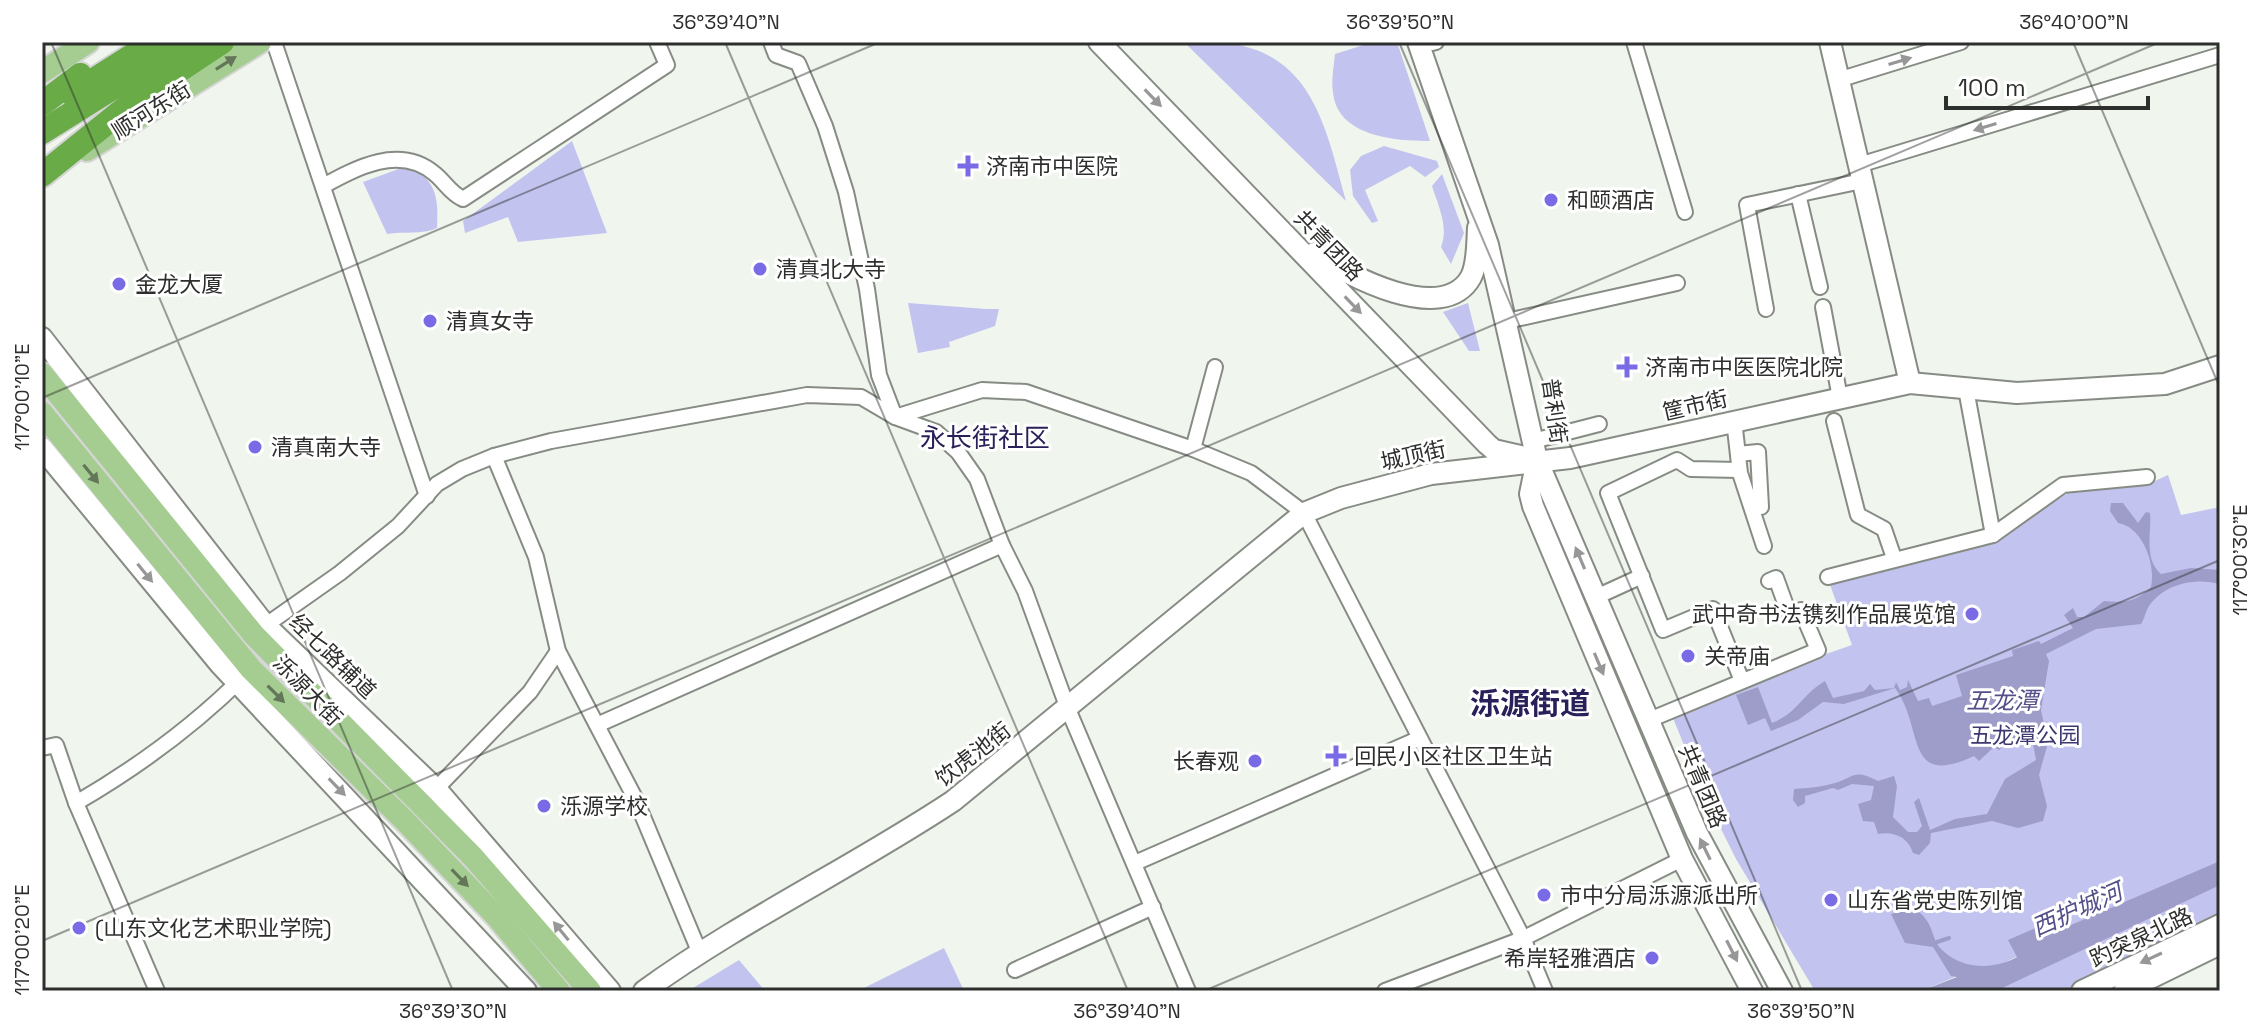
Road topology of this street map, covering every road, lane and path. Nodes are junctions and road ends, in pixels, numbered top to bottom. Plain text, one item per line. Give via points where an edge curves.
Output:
1 (88, 42) edge
2 (123, 42) edge
3 (154, 42) edge
4 (186, 42) edge
5 (222, 42) edge
6 (260, 42) edge
7 (274, 42) edge
8 (657, 42) edge
9 (771, 42) edge
10 (1099, 42) edge
11 (1430, 42) edge
12 (1633, 42) edge
13 (1830, 42) edge
14 (1961, 42) edge
15 (2220, 55) edge
16 (42, 72) edge
17 (1838, 80) junction
18 (42, 104) edge
19 (42, 114) edge
20 (42, 132) edge
21 (1860, 173) junction
22 (42, 178) edge
23 (1469, 185) junction
24 (323, 186) junction
25 (1798, 194) junction
26 (1685, 212) dead end
27 (1284, 234) junction
28 (1677, 283) dead end
29 (1820, 287) dead end
30 (1823, 307) dead end
31 (1766, 309) dead end
32 (1516, 319) junction
33 (42, 338) edge
34 (2220, 366) edge
35 (1215, 367) dead end
36 (42, 374) edge
37 (1910, 383) junction
38 (1966, 389) junction
39 (1840, 398) junction
40 (42, 413) edge
41 (895, 417) junction
42 (1734, 420) junction
43 (1834, 421) dead end
44 (1599, 424) dead end
45 (42, 448) edge
46 (1193, 449) junction
47 (1537, 450) junction
48 (1738, 454) junction
49 (494, 456) junction
50 (1739, 470) junction
51 (2147, 477) dead end
52 (427, 496) junction
53 (1761, 507) dead end
54 (1304, 513) junction
55 (1993, 535) junction
56 (1002, 545) junction
57 (1764, 546) dead end
58 (1894, 558) junction
59 (1642, 576) junction
60 (1828, 577) dead end
61 (1769, 581) dead end
62 (1596, 597) junction
63 (260, 630) junction
64 (558, 651) junction
65 (244, 676) junction
66 (1742, 681) junction
67 (1068, 709) junction
68 (1649, 720) junction
69 (597, 725) junction
70 (1418, 739) junction
71 (42, 748) edge
72 (436, 789) junction
73 (76, 803) junction
74 (1682, 859) junction
75 (1135, 863) junction
76 (1153, 907) junction
77 (2220, 925) edge
78 (1523, 938) junction
79 (2220, 944) edge
80 (699, 951) junction
81 (1015, 970) dead end
82 (157, 991) edge
83 (526, 991) edge
84 (559, 991) edge
85 (590, 991) edge
86 (610, 991) edge
87 (644, 991) edge
88 (1188, 991) edge
89 (1385, 991) edge
90 (1545, 991) edge
91 (1752, 991) edge
92 (1782, 991) edge
93 (2082, 991) edge
94 (2124, 991) edge

1 - 16 main road
2 - 18 highway
3 - 19 highway
4 - 20 highway
5 - 22 highway via 139,97
22 -> 6 main road, 顺河东街
7 - 24 street
8 - 24 street via 667,65 463,199 434,172 408,161 365,162
9 - 41 street via 776,55 798,63 825,126 846,192 879,375
10 -> 27 street, 共青团路
11 - 23 street, 普利街
11 - 32 street, 普利街 via 1507,263
12 - 26 street
13 - 17 street
17 -> 14 street
15 -> 21 street
17 - 21 street
21 - 25 street
21 - 37 street
23 - 27 street via 1478,228 1476,255 1471,276 1458,291 1423,299 1386,288 1336,268
23 - 47 street, 普利街
24 - 52 street
25 - 29 street
25 - 31 street via 1747,205
27 -> 47 street, 共青团路 via 1494,450
28 - 32 street
30 - 39 street
32 - 47 street, 普利街
33 - 63 street, 经七路辅道
34 - 38 street, 筐市街 via 2165,384 2017,393
35 - 46 street
36 - 63 main road, 泺源大街
37 - 38 street, 筐市街
37 - 39 street, 筐市街
38 - 55 street
39 - 42 street, 筐市街
40 -> 65 main road, 泺源大街
41 - 46 street via 982,390 1026,392
41 - 49 street via 861,397 807,395
41 - 56 street via 936,432 958,452 977,479
42 - 47 street, 筐市街 via 1570,458
42 - 48 street
43 - 58 street via 1858,515 1884,529
44 - 47 street
45 -> 65 street
46 - 54 street via 1251,473
47 - 54 street, 城顶街 via 1341,498
62 -> 47 street, 共青团路
47 -> 74 street via 1533,506
48 - 50 street
48 - 53 street via 1758,452
49 - 52 street via 462,469
49 - 64 street via 536,557
50 - 57 street
50 - 59 street via 1691,469 1677,460 1608,493
51 - 55 street via 2063,485
52 - 63 street via 340,573
54 - 67 street, 饮虎池街
54 - 70 street
55 - 58 street
56 - 67 street via 1025,591
56 - 69 street
58 - 60 street
59 - 62 street
59 - 66 street via 1663,630 1713,609
61 - 66 street via 1776,578 1789,614 1801,610 1818,650
62 - 68 street, 共青团路
63 - 72 street, 经七路辅道
63 - 85 main road, 泺源大街 via 473,857
64 - 69 street
64 - 72 street via 530,692
65 - 73 street via 205,715 137,767
65 -> 83 street
65 -> 84 main road, 泺源大街 via 416,832
66 - 68 street
67 - 75 street
67 - 80 street, 饮虎池街 via 953,801
92 -> 68 street, 共青团路 via 1706,851
69 - 80 street via 636,800
70 - 75 street
70 - 78 street
71 - 73 street via 56,745
86 -> 72 street, 经七路辅道
73 - 82 street
74 - 78 street
74 -> 91 street
75 - 76 street
76 - 81 street
76 - 88 street
77 -> 93 street, 趵突泉北路
78 - 89 street
78 - 90 street
79 - 94 street, 趵突泉北路
80 - 87 street, 饮虎池街

